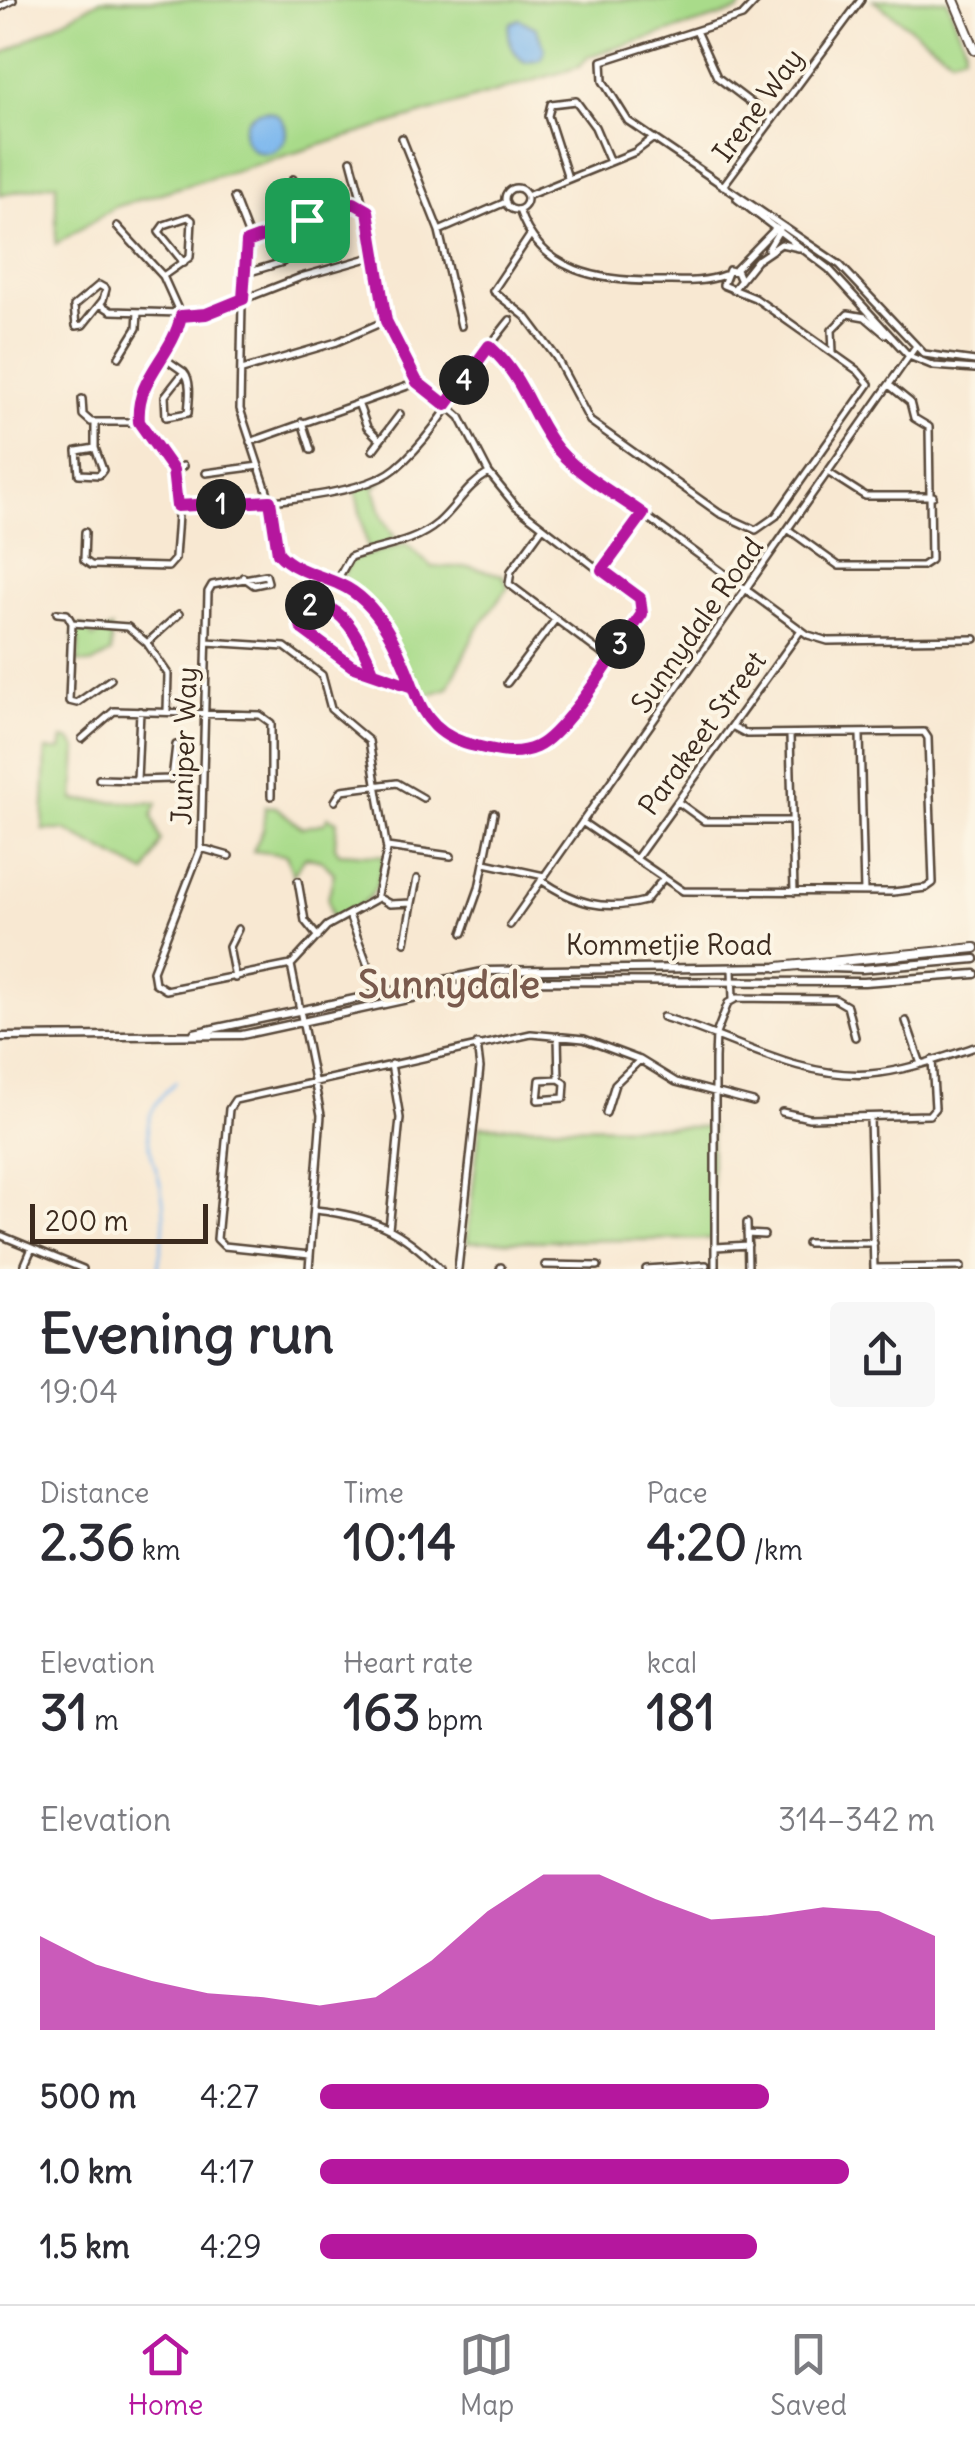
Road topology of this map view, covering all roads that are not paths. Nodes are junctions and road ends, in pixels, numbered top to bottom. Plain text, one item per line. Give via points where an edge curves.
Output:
1 (14, 0) edge
2 (757, 0) edge
3 (860, 0) edge
4 (954, 0) edge
5 (0, 7) edge
6 (698, 33) junction
7 (975, 50) edge
8 (772, 118) junction
9 (402, 138) dead end
10 (652, 139) junction
11 (351, 160) dead end
12 (610, 162) junction
13 (568, 178) junction
14 (293, 179) dead end
15 (724, 186) junction
16 (527, 196) junction
17 (234, 198) dead end
18 (506, 202) junction
19 (363, 205) junction
20 (519, 210) junction
21 (307, 220) junction
22 (116, 226) dead end
23 (781, 227) junction
24 (439, 230) junction
25 (529, 237) junction
26 (250, 239) junction
27 (376, 256) junction
28 (756, 261) junction
29 (184, 262) junction
30 (284, 262) dead end
31 (733, 270) junction
32 (243, 274) junction
33 (724, 275) junction
34 (163, 276) junction
35 (740, 280) junction
36 (705, 281) junction
37 (844, 285) junction
38 (724, 288) junction
39 (732, 290) junction
40 (243, 299) junction
41 (758, 300) junction
42 (100, 304) junction
43 (138, 312) junction
44 (180, 315) junction
45 (510, 320) dead end
46 (386, 321) junction
47 (461, 326) dead end
48 (832, 330) junction
49 (814, 339) junction
50 (895, 341) junction
51 (489, 346) junction
52 (916, 346) junction
53 (834, 353) junction
54 (909, 356) junction
55 (118, 357) dead end
56 (163, 358) junction
57 (975, 365) edge
58 (242, 370) junction
59 (184, 372) junction
60 (417, 382) junction
61 (889, 385) junction
62 (82, 399) dead end
63 (358, 403) junction
64 (446, 405) junction
65 (400, 414) dead end
66 (139, 422) junction
67 (302, 422) junction
68 (95, 423) junction
69 (380, 440) junction
70 (250, 442) junction
71 (94, 448) junction
72 (312, 450) dead end
73 (372, 450) dead end
74 (183, 466) dead end
75 (259, 466) junction
76 (173, 470) junction
77 (206, 473) dead end
78 (489, 473) junction
79 (829, 473) junction
80 (933, 496) junction
81 (270, 501) junction
82 (177, 506) junction
83 (643, 514) junction
84 (439, 522) junction
85 (543, 527) junction
86 (789, 530) junction
87 (446, 531) dead end
88 (85, 532) dead end
89 (602, 570) junction
90 (243, 577) dead end
91 (336, 582) junction
92 (746, 591) junction
93 (57, 612) dead end
94 (179, 614) dead end
95 (555, 620) junction
96 (72, 623) junction
97 (800, 630) junction
98 (975, 639) edge
99 (207, 642) junction
100 (147, 643) junction
101 (609, 659) junction
102 (374, 673) junction
103 (112, 679) dead end
104 (507, 683) dead end
105 (413, 687) junction
106 (140, 711) junction
107 (167, 711) junction
108 (205, 714) junction
109 (732, 726) junction
110 (790, 734) junction
111 (860, 734) junction
112 (82, 739) dead end
113 (176, 745) dead end
114 (99, 780) dead end
115 (137, 780) junction
116 (379, 785) junction
117 (271, 796) dead end
118 (423, 798) dead end
119 (335, 801) dead end
120 (678, 802) junction
121 (494, 813) dead end
122 (793, 821) junction
123 (582, 822) junction
124 (387, 847) junction
125 (201, 848) junction
126 (230, 856) dead end
127 (451, 856) dead end
128 (636, 860) junction
129 (485, 864) junction
130 (543, 878) junction
131 (664, 879) junction
132 (416, 880) dead end
133 (298, 881) dead end
134 (794, 892) junction
135 (864, 892) junction
136 (377, 897) junction
137 (412, 904) junction
138 (349, 914) junction
139 (510, 925) dead end
140 (238, 929) dead end
141 (463, 933) dead end
142 (318, 937) junction
143 (405, 942) dead end
144 (975, 948) edge
145 (975, 959) edge
146 (368, 962) dead end
147 (290, 965) junction
148 (778, 967) junction
149 (732, 968) junction
150 (975, 974) edge
151 (235, 978) junction
152 (732, 980) junction
153 (732, 999) junction
154 (301, 1010) junction
155 (664, 1017) dead end
156 (304, 1021) junction
157 (906, 1021) dead end
158 (189, 1034) junction
159 (716, 1034) junction
160 (855, 1036) dead end
161 (0, 1037) edge
162 (558, 1039) junction
163 (478, 1044) junction
164 (975, 1047) edge
165 (640, 1060) junction
166 (932, 1060) junction
167 (391, 1064) junction
168 (921, 1064) junction
169 (558, 1079) junction
170 (316, 1081) junction
171 (715, 1096) junction
172 (752, 1102) dead end
173 (782, 1112) dead end
174 (606, 1113) dead end
175 (870, 1117) junction
176 (315, 1210) junction
177 (747, 1224) dead end
178 (389, 1229) junction
179 (0, 1234) edge
180 (748, 1234) junction
181 (764, 1234) dead end
182 (874, 1242) junction
183 (808, 1243) dead end
184 (748, 1246) junction
185 (715, 1247) junction
186 (32, 1248) junction
187 (310, 1255) junction
188 (706, 1265) dead end
189 (550, 1266) edge
190 (598, 1266) dead end
191 (962, 1267) edge
192 (24, 1269) edge
193 (83, 1269) edge
194 (308, 1269) edge
195 (440, 1269) edge
196 (458, 1269) edge
197 (646, 1269) edge
198 (715, 1269) edge
199 (748, 1269) edge
200 (874, 1269) edge

1 - 5 street
2 - 6 street via 742,16
3 - 8 street, Irene Way
4 - 7 main road
6 - 8 street via 716,77
6 - 10 street via 602,61 614,104
8 - 15 street, Irene Way
9 - 24 street
10 - 12 street
10 - 15 street
11 - 19 street
12 - 13 street
12 - 13 street via 576,101 552,104 548,116
13 - 16 street
14 - 21 street
15 - 23 street
15 - 23 street
16 - 18 street via 512,185
16 - 20 street
17 - 26 street
18 - 20 street
18 - 24 street
19 - 21 street
19 - 27 street via 371,216
20 - 25 street
21 - 26 street
22 - 34 street
23 - 28 street
23 - 31 street
23 - 37 street
23 - 52 street via 853,277
24 - 47 street
25 - 36 street via 599,280
25 - 53 street via 496,282 495,295 526,317 590,421 719,513 756,530 776,516 869,385
26 - 32 street
27 - 40 street
27 - 46 street
28 - 35 street
28 - 37 street via 790,244
29 - 29 street via 159,232 188,217 190,255
29 - 34 street
30 - 32 street
31 - 33 street
31 - 35 street
32 - 40 street
33 - 36 street
33 - 38 street
34 - 44 street
35 - 39 street
35 - 41 street
36 - 38 street
37 - 50 street
38 - 39 street
39 - 41 street
40 - 44 street via 206,314
40 - 58 street
41 - 49 street
42 - 42 street via 107,290 99,284 74,306 74,325 83,325
42 - 43 street
43 - 44 street
43 - 55 street via 134,334
44 - 56 street
45 - 51 street
46 - 58 street
46 - 60 street
48 - 49 street
48 - 50 street via 854,313
48 - 53 street
49 - 53 street
50 - 54 street
51 - 64 street
51 - 83 street via 514,370 564,456
52 - 54 street, Sunnydale Road
52 - 57 street via 938,359
54 - 57 street via 934,366
54 - 61 street, Sunnydale Road
56 - 59 street
56 - 66 street via 142,386
58 - 70 street via 240,409
59 - 59 street via 188,413 166,416 165,396
60 - 63 street
60 - 64 street
61 - 79 street, Sunnydale Road
61 - 80 street via 929,427
62 - 68 street via 84,417
63 - 67 street
63 - 69 street
64 - 78 street via 466,424
64 - 81 street via 387,474
65 - 69 street
66 - 68 street
66 - 76 street
67 - 70 street
67 - 72 street
68 - 71 street
69 - 73 street
70 - 75 street
71 - 71 street via 77,451 79,474 102,472
74 - 76 street
75 - 77 street
75 - 81 street
76 - 82 street
78 - 84 street via 468,485
78 - 85 street
79 - 80 street via 865,496
79 - 86 street, Sunnydale Road
80 - 86 street via 933,556 922,566 839,566
81 - 82 street
81 - 91 street via 278,553 298,569
82 - 88 street via 170,567 90,565 84,560
83 - 89 street
83 - 92 street
84 - 87 street
84 - 91 street via 402,544 350,558
85 - 89 street
85 - 95 street via 508,580
86 - 92 street, Sunnydale Road
89 - 101 street via 643,607
90 - 99 street, Juniper Way via 208,590
91 - 105 street via 378,618
92 - 97 street
92 - 123 street, Sunnydale Road
93 - 96 street
94 - 100 street
95 - 101 street
95 - 104 street
96 - 100 street via 128,627
96 - 103 street via 70,701 77,704
97 - 98 street via 828,640
97 - 109 street, Parakeet Street
99 - 108 street, Juniper Way
99 - 116 street via 278,644 320,673 331,710 371,745
100 - 107 street via 168,674
101 - 105 street via 552,737 517,752 468,744 435,728
102 - 102 street via 352,666 302,629 308,606 344,618
102 - 105 street
106 - 107 street
106 - 112 street via 110,712
106 - 115 street
107 - 108 street
108 - 117 street via 269,720
108 - 125 street, Juniper Way
109 - 110 street via 747,734
109 - 120 street, Parakeet Street
110 - 111 street
110 - 122 street
111 - 135 street
111 - 135 street via 916,730 928,738 936,873 926,888
113 - 115 street via 172,779
114 - 115 street
116 - 118 street via 400,784
116 - 119 street via 342,790
116 - 124 street
120 - 122 street via 704,821
120 - 128 street, Parakeet Street
121 - 129 street
122 - 134 street
123 - 128 street
123 - 130 street, Sunnydale Road
124 - 127 street
124 - 136 street
125 - 126 street
125 - 151 street, Juniper Way via 154,981 162,989
128 - 131 street
129 - 130 street
129 - 141 street
130 - 131 street via 576,903 625,904 644,902
130 - 139 street, Sunnydale Road
131 - 134 street via 687,891
132 - 137 street
133 - 142 street via 305,921
134 - 135 street
136 - 137 street
136 - 138 street
137 - 143 street
138 - 142 street
138 - 146 street
140 - 151 street via 229,947
142 - 147 street
144 - 148 main road
145 - 148 main road, Kommetjie Road
147 - 151 street
147 - 154 street
148 - 149 main road, Kommetjie Road
149 - 152 street
149 - 154 main road, Kommetjie Road via 487,971
150 - 152 main road, Kommetjie Road via 884,982
152 - 153 street
152 - 156 main road, Kommetjie Road via 492,982
153 - 159 street
153 - 160 street via 838,1000 849,1011
154 - 156 street
154 - 158 main road, Kommetjie Road
155 - 159 street
156 - 158 main road, Kommetjie Road via 242,1035
156 - 170 street
157 - 168 street
158 - 161 main road, Kommetjie Road
159 - 168 street via 821,1072 870,1074
159 - 171 street
162 - 163 street via 518,1034
162 - 165 street via 584,1039
162 - 169 street
163 - 167 street
163 - 196 street
164 - 166 street
165 - 171 street via 670,1080
165 - 174 street via 615,1084
166 - 168 street
166 - 175 street via 935,1108 926,1116
167 - 170 street
167 - 178 street via 400,1118
169 - 169 street via 540,1080 538,1100 563,1100 566,1082
170 - 176 street via 322,1141
170 - 187 street via 232,1102 216,1235 224,1246
171 - 172 street
171 - 185 street
173 - 175 street
175 - 182 street
176 - 178 street via 366,1216
176 - 187 street
177 - 180 street
178 - 195 street
179 - 186 street
180 - 181 street
180 - 184 street
182 - 183 street
182 - 200 street
184 - 185 street
184 - 199 street
185 - 198 street
186 - 192 street
186 - 193 street
187 - 194 street
188 - 197 street
189 - 190 street
191 - 200 street

